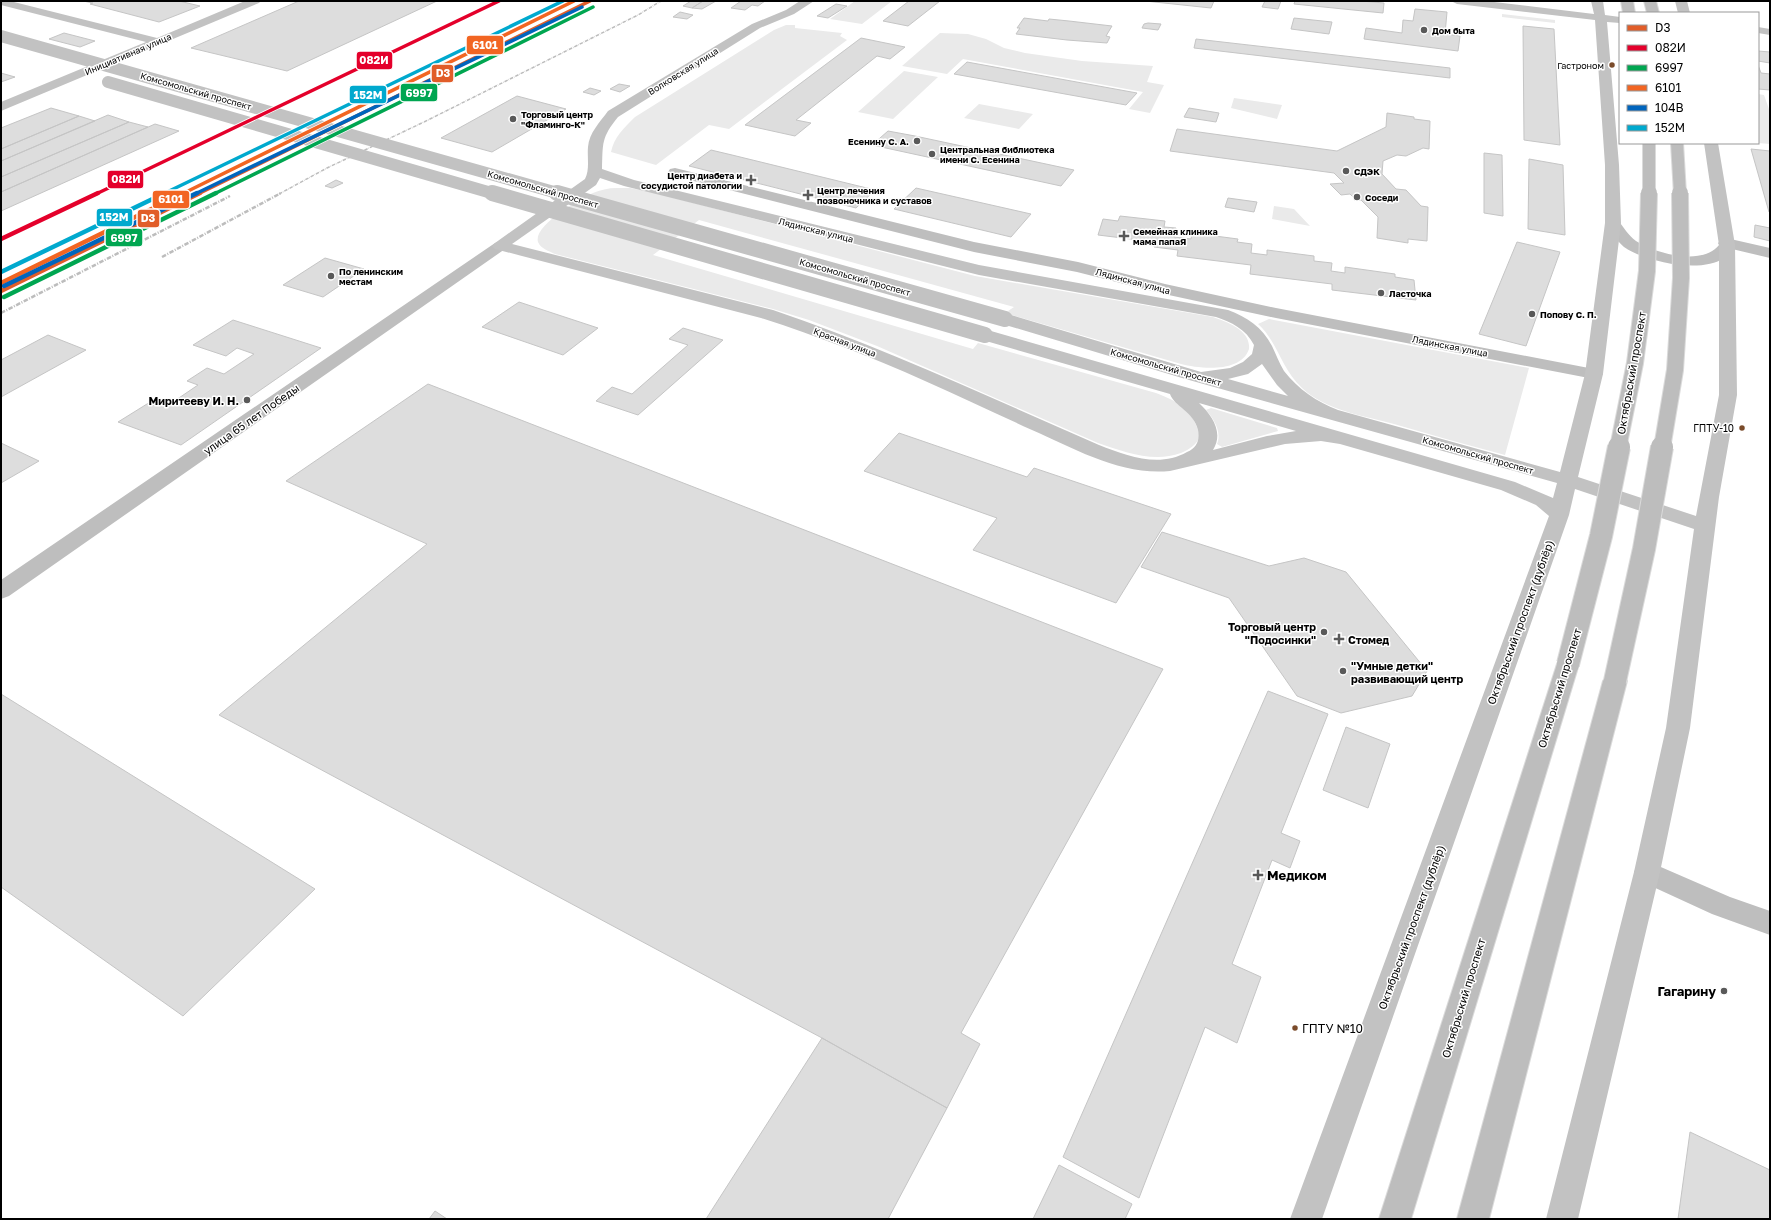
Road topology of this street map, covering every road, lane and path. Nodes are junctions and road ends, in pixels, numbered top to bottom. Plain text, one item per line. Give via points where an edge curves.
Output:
1 (255, 1) edge
2 (808, 1) edge
3 (1457, 1) edge
4 (1508, 1) edge
5 (1627, 1) edge
6 (1650, 1) edge
7 (1681, 1) edge
8 (1, 2) edge
9 (1629, 12) edge
10 (1653, 12) edge
11 (1684, 12) edge
12 (1600, 13) edge
13 (1619, 13) edge
14 (1619, 20) edge
15 (1759, 30) edge
16 (1770, 32) edge
17 (1, 36) edge
18 (1759, 37) edge
19 (1770, 38) edge
20 (159, 42) junction
21 (62, 69) dead end
22 (1, 106) edge
23 (1649, 144) edge
24 (1677, 144) edge
25 (1711, 144) edge
26 (596, 171) junction
27 (675, 172) dead end
28 (1613, 223) junction
29 (1727, 244) junction
30 (500, 246) junction
31 (1770, 253) edge
32 (1262, 345) junction
33 (1188, 374) junction
34 (1594, 374) junction
35 (1159, 386) junction
36 (1334, 415) junction
37 (1339, 438) junction
38 (1177, 464) junction
39 (1567, 480) junction
40 (1559, 515) junction
41 (1706, 526) junction
42 (1, 591) edge
43 (1647, 872) junction
44 (1770, 923) edge
45 (1306, 1219) edge
46 (1395, 1219) edge
47 (1473, 1219) edge
48 (1562, 1219) edge

1 - 20 main road, Инициативная улица
2 - 26 main road, Волковская улица via 790,12 756,26 613,114 602,127 596,141
3 - 12 main road
4 - 12 main road
5 - 9 main road
6 - 10 main road
7 - 11 main road
8 - 20 main road
12 - 13 main road
12 - 14 main road
12 - 28 main road, Октябрьский проспект (дублёр) via 1612,164
15 - 16 main road
17 - 33 main road, Комсомольский проспект, bridge via 1005,319
18 - 19 main road
20 - 22 main road, Инициативная улица
21 - 35 main road, Комсомольский проспект, bridge
23 - 46 main road, Октябрьский проспект, bridge via 1648,271 1635,363 1601,536 1568,664
24 - 47 main road, bridge via 1681,278 1675,370 1644,549 1615,681
25 - 29 main road
26 - 30 main road via 588,185
26 - 32 main road, Лядинская улица via 629,183 979,270 1217,312 1239,320 1255,333
27 - 34 street, Лядинская улица via 974,247 1078,267 1164,290
28 - 29 street via 1624,239 1633,245 1657,256 1672,259 1710,259 1718,256
28 - 34 main road, Октябрьский проспект (дублёр)
29 - 31 street
29 - 41 main road via 1728,395
30 - 38 main road, Красная улица via 802,325 870,351 1092,449 1142,465
30 - 42 street, улица 65 лет Победы
32 - 33 main road via 1260,357 1245,368 1211,376
32 - 36 main road, Лядинская улица via 1276,372 1294,392 1312,405
33 - 36 main road, Комсомольский проспект
34 - 39 main road, Октябрьский проспект (дублёр)
35 - 37 main road, Комсомольский проспект
35 - 38 main road via 1178,394 1193,406 1209,430 1209,438 1203,450 1194,458
36 - 39 main road, Комсомольский проспект
37 - 38 main road via 1320,435 1293,436
37 - 40 main road, Комсомольский проспект via 1508,486 1544,501 1554,507
39 - 40 main road, Октябрьский проспект (дублёр)
39 - 41 main road, Комсомольский проспект
40 - 45 main road, Октябрьский проспект (дублёр)
41 - 43 main road via 1678,728
43 - 44 street via 1722,906
43 - 48 main road

